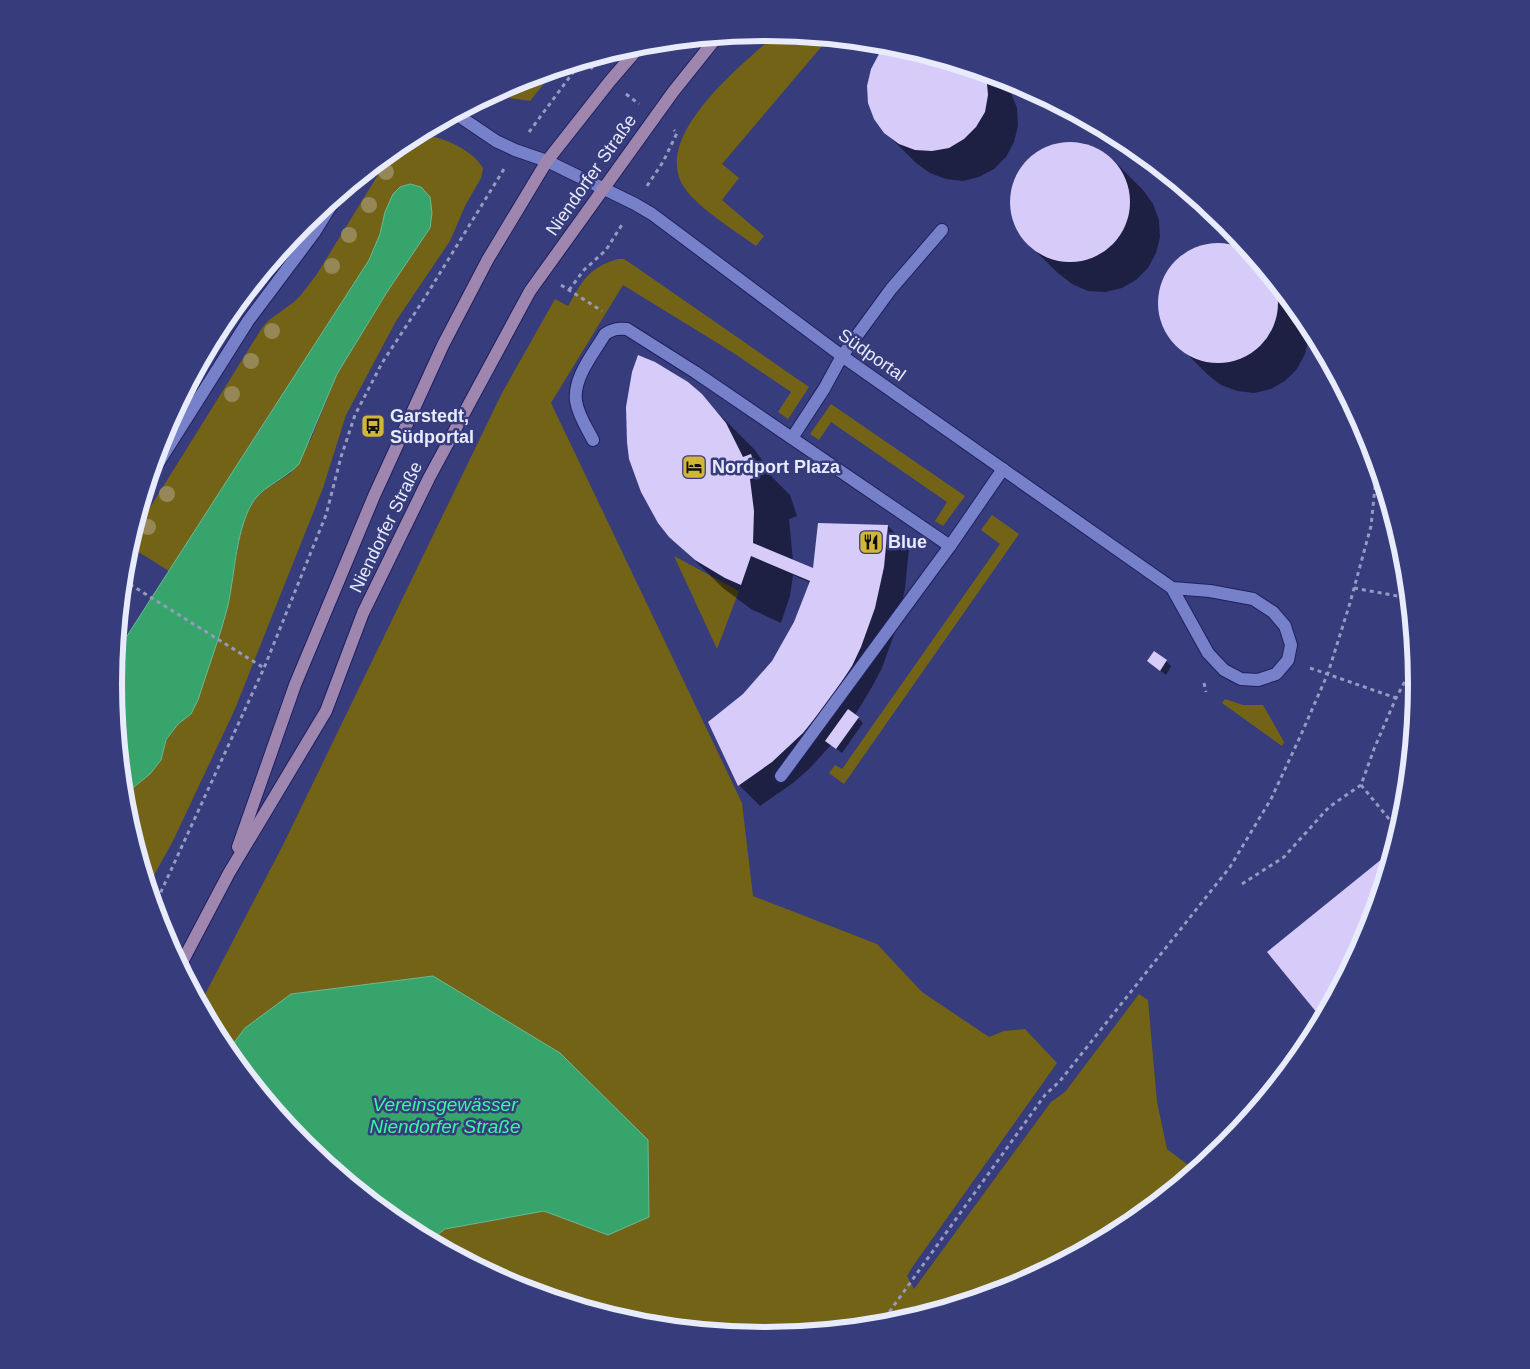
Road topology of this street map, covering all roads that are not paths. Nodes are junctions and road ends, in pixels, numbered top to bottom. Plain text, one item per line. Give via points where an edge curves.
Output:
1 (711, 44) edge
2 (633, 56) edge
3 (461, 118) edge
4 (547, 161) junction
5 (604, 188) junction
6 (323, 218) edge
7 (942, 230) dead end
8 (842, 356) junction
9 (792, 438) junction
10 (593, 440) dead end
11 (167, 450) edge
12 (1003, 468) junction
13 (950, 546) junction
14 (1172, 588) junction
15 (781, 776) dead end
16 (229, 873) junction
17 (184, 959) edge

1 - 5 main road, Niendorfer Straße
2 - 4 main road, Niendorfer Straße
3 - 4 street, Südportal via 496,141
4 - 5 street, Südportal
4 - 16 main road, Niendorfer Straße via 483,268 389,461 295,685
5 - 8 street, Südportal via 652,214
5 - 16 main road, Niendorfer Straße via 530,291 429,478 363,613 326,711
6 - 11 street via 248,321
7 - 8 street via 891,289
8 - 9 street
8 - 12 street, Südportal
9 - 10 street via 695,372 627,329 619,328 605,334 576,390 579,412
9 - 13 street
12 - 13 street
12 - 14 street, Südportal
13 - 15 street
14 - 14 street, Südportal via 1208,653 1224,670 1241,679 1258,680 1276,674 1288,660 1292,645 1285,626 1273,612 1253,599
16 - 17 main road, Niendorfer Straße

